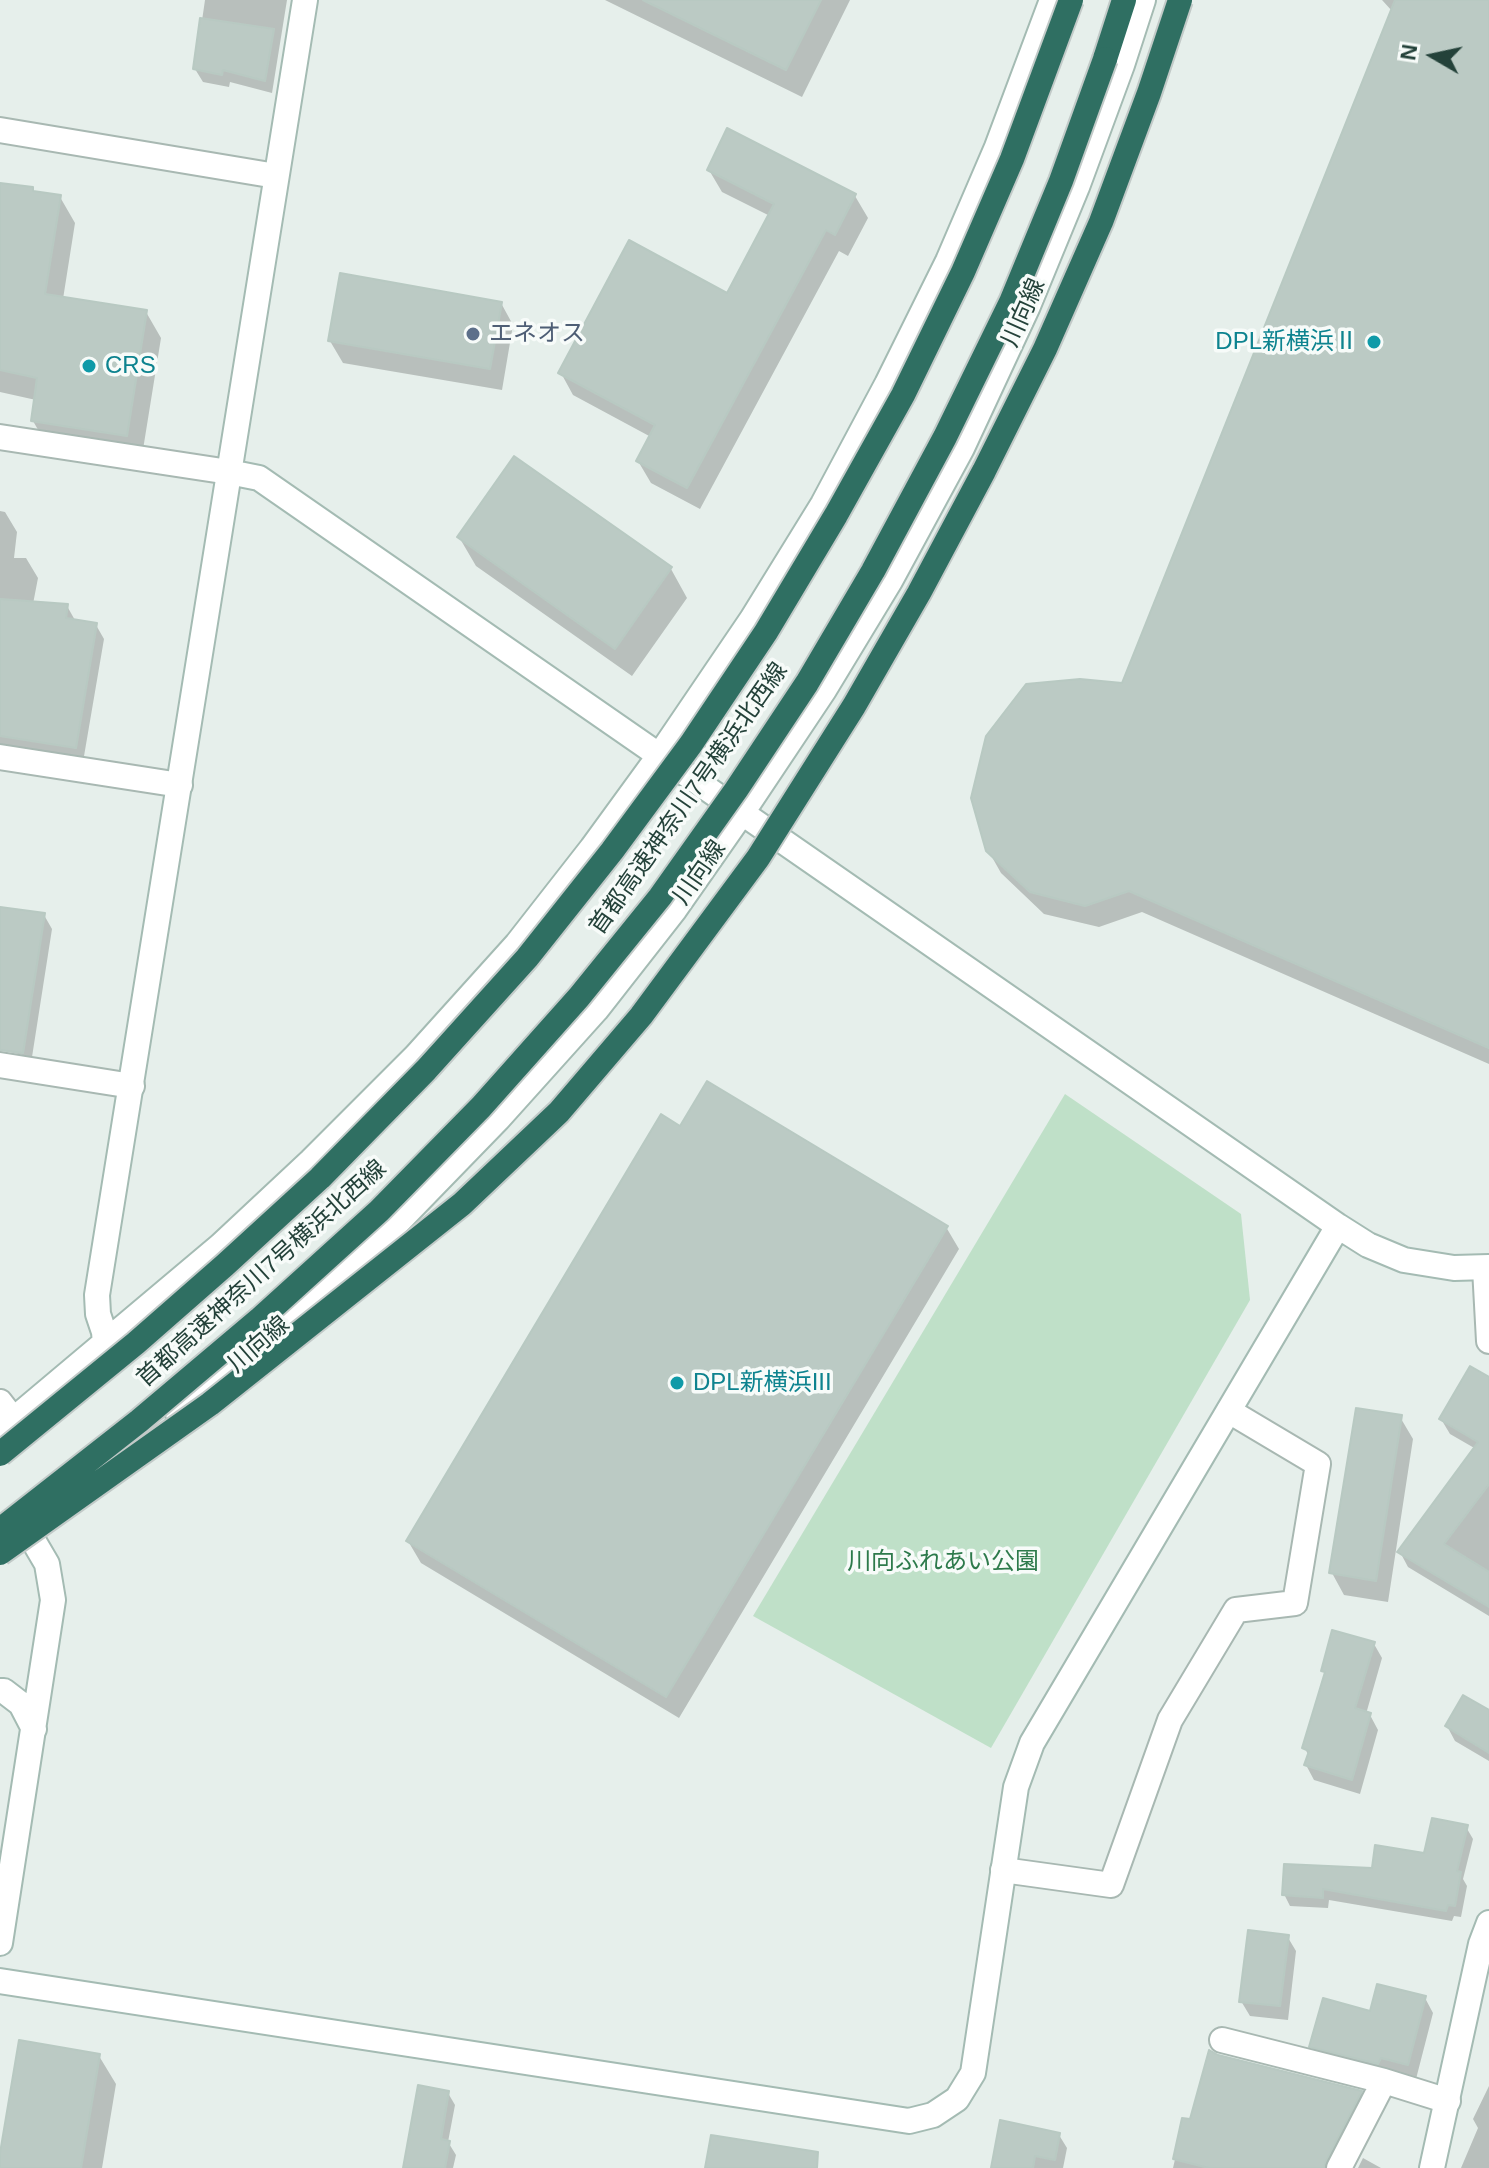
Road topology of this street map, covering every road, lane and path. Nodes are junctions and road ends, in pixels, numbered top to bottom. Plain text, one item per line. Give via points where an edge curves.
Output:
1 (305, 0) edge
2 (1052, 0) edge
3 (1071, 0) edge
4 (1124, 0) edge
5 (1143, 0) edge
6 (1180, 0) edge
7 (0, 130) edge
8 (276, 176) junction
9 (0, 437) edge
10 (229, 472) junction
11 (659, 756) junction
12 (0, 757) edge
13 (180, 785) junction
14 (742, 813) junction
15 (0, 1065) edge
16 (132, 1086) junction
17 (1338, 1226) junction
18 (1487, 1268) edge
19 (101, 1271) junction
20 (132, 1321) junction
21 (1489, 1341) edge
22 (105, 1344) junction
23 (1229, 1411) junction
24 (5, 1418) edge
25 (0, 1454) edge
26 (0, 1530) edge
27 (30, 1535) junction
28 (0, 1555) edge
29 (0, 1691) edge
30 (34, 1729) junction
31 (1003, 1870) junction
32 (1489, 1923) edge
33 (0, 1943) edge
34 (0, 1981) edge
35 (1222, 2040) dead end
36 (1384, 2081) junction
37 (1448, 2101) junction
38 (1339, 2168) edge
39 (1432, 2168) edge

1 - 8 street
2 - 11 street via 997,147 887,384 823,504
3 - 25 highway, 首都高速神奈川7号横浜北西線, bridge via 1012,159 903,395 766,632 612,851 527,958 320,1178 136,1343
4 - 26 highway, 首都高速神奈川7号横浜北西線, bridge via 1061,181 1011,302 945,437 807,683 660,897 501,1085 379,1211 152,1411
5 - 14 street, 川向線 via 1077,187 962,448 890,581
6 - 28 highway, bridge via 1101,222 984,471 822,757 758,858 641,1016 559,1112 462,1204 210,1404
7 - 8 street
8 - 10 street
9 - 10 street
10 - 11 street via 259,478
10 - 13 street
11 - 14 street
11 - 20 street via 517,944 416,1056 220,1246
12 - 13 street
13 - 16 street
14 - 17 street
14 - 27 street, 川向線 via 596,1010 398,1222 201,1396
15 - 16 street
16 - 19 street
17 - 18 street via 1404,1260
17 - 23 street
18 - 21 street
19 - 20 street via 117,1311
19 - 22 street via 98,1314
20 - 22 street
22 - 24 street
23 - 31 street via 1032,1743 1016,1787
23 - 31 street via 1318,1464 1295,1603 1236,1610 1170,1720 1111,1885
27 - 28 street, 川向線
27 - 30 street via 47,1564 53,1600
29 - 30 street via 21,1704
30 - 33 street
31 - 34 street via 973,2073 957,2099 933,2115 909,2121
32 - 37 street
35 - 36 street
36 - 37 street
36 - 38 street
37 - 39 street

